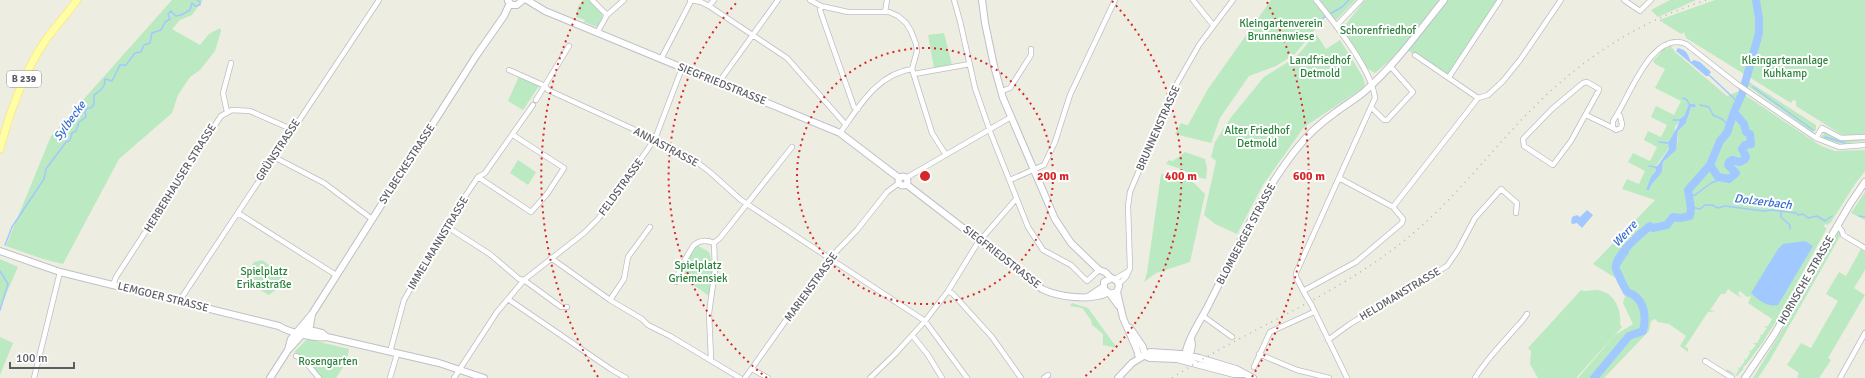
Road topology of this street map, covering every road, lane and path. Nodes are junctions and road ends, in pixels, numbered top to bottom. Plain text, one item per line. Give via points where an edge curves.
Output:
1 (77, 0) edge
2 (379, 0) edge
3 (592, 0) edge
4 (624, 0) edge
5 (690, 0) edge
6 (714, 0) edge
7 (778, 0) edge
8 (810, 0) edge
9 (888, 0) edge
10 (954, 0) edge
11 (982, 0) edge
12 (1115, 0) edge
13 (1193, 0) edge
14 (1233, 0) edge
15 (1316, 0) edge
16 (1360, 0) edge
17 (1444, 0) edge
18 (1500, 0) edge
19 (1561, 0) edge
20 (1624, 0) edge
21 (1651, 0) edge
22 (524, 1) edge
23 (511, 3) edge
24 (709, 6) junction
25 (821, 6) junction
26 (885, 12) junction
27 (607, 14) junction
28 (1213, 25) junction
29 (1336, 26) junction
30 (597, 33) junction
31 (752, 35) junction
32 (569, 46) dead end
33 (1031, 49) dead end
34 (1416, 55) dead end
35 (661, 59) junction
36 (231, 64) dead end
37 (970, 64) junction
38 (1390, 66) junction
39 (682, 68) junction
40 (509, 70) dead end
41 (913, 72) junction
42 (1449, 77) junction
43 (719, 82) junction
44 (545, 86) junction
45 (1371, 86) junction
46 (1002, 91) junction
47 (1478, 98) junction
48 (536, 100) dead end
49 (533, 105) dead end
50 (1372, 108) junction
51 (858, 109) junction
52 (227, 112) junction
53 (1586, 115) junction
54 (1617, 115) junction
55 (1011, 117) junction
56 (846, 125) junction
57 (1612, 128) junction
58 (291, 129) junction
59 (990, 130) junction
60 (840, 133) junction
61 (513, 135) junction
62 (1865, 137) edge
63 (655, 138) junction
64 (1816, 138) junction
65 (1865, 145) edge
66 (792, 146) dead end
67 (0, 149) edge
68 (946, 155) junction
69 (274, 157) junction
70 (1035, 170) junction
71 (478, 177) junction
72 (1339, 178) junction
73 (1010, 180) junction
74 (902, 181) junction
75 (1865, 182) edge
76 (1016, 199) junction
77 (746, 203) junction
78 (1393, 207) junction
79 (238, 213) junction
80 (1516, 213) dead end
81 (372, 219) junction
82 (1837, 225) junction
83 (446, 226) junction
84 (650, 227) dead end
85 (981, 242) junction
86 (714, 243) junction
87 (1865, 248) edge
88 (0, 251) edge
89 (551, 258) junction
90 (830, 258) junction
91 (1099, 270) junction
92 (60, 272) junction
93 (336, 275) junction
94 (524, 280) junction
95 (1115, 280) junction
96 (676, 282) dead end
97 (1104, 284) junction
98 (113, 285) junction
99 (948, 291) junction
100 (1303, 291) junction
101 (1117, 292) junction
102 (1108, 294) junction
103 (1087, 298) junction
104 (508, 299) junction
105 (610, 300) junction
106 (181, 302) junction
107 (567, 307) dead end
108 (1120, 308) junction
109 (1314, 312) junction
110 (1528, 314) dead end
111 (1203, 316) junction
112 (925, 321) junction
113 (302, 331) junction
114 (1865, 333) edge
115 (912, 336) junction
116 (1232, 337) dead end
117 (1328, 340) junction
118 (390, 352) junction
119 (397, 354) junction
120 (1259, 354) junction
121 (296, 356) dead end
122 (1142, 357) junction
123 (1187, 357) junction
124 (710, 360) junction
125 (1705, 361) dead end
126 (1254, 367) dead end
127 (460, 369) junction
128 (752, 369) junction
129 (1248, 377) edge
130 (34, 378) edge
131 (270, 378) edge
132 (319, 378) edge
133 (390, 378) edge
134 (454, 378) edge
135 (484, 378) edge
136 (626, 378) edge
137 (740, 378) edge
138 (745, 378) edge
139 (768, 378) edge
140 (870, 378) edge
141 (942, 378) edge
142 (967, 378) edge
143 (1022, 378) edge
144 (1118, 378) edge
145 (1329, 378) edge
146 (1347, 378) edge
147 (1475, 378) edge
148 (1732, 378) edge
149 (1746, 378) edge
150 (1840, 378) edge

1 - 67 main road, B 239 via 46,40 28,71 12,108
2 - 58 street, GRÜNSTRASSE
3 - 27 street
4 - 27 street
5 - 24 street
5 - 35 street
6 - 24 street
7 - 31 street
8 - 25 street
9 - 26 street
10 - 37 street
11 - 46 street via 994,66
12 - 70 street via 1070,95 1055,142 1044,165
13 - 28 street
14 - 28 street, BRUNNENSTRASSE
15 - 29 street
16 - 29 street
17 - 38 street, BLOMBERGER STRASSE
18 - 42 street
19 - 47 street via 1503,81 1492,92
20 - 21 street via 1640,10
22 - 23 street
22 - 30 street, SIEGFRIEDSTRASSE
23 - 81 street, SYLBECKESTRASSE via 508,14 476,56
24 - 31 street
25 - 26 street via 848,12
25 - 51 street via 820,10 854,107
26 - 41 street via 898,16 911,31 917,51
27 - 30 street
28 - 95 street, BRUNNENSTRASSE via 1171,94 1129,196 1128,271 1124,280
29 - 45 street via 1361,64
30 - 35 street, SIEGFRIEDSTRASSE
31 - 43 street
31 - 56 street via 787,58
32 - 44 street
33 - 46 street via 1031,55 1010,88
34 - 42 street
35 - 39 street, SIEGFRIEDSTRASSE
36 - 52 street via 223,93
37 - 41 street
37 - 59 street via 975,88
38 - 45 street, BLOMBERGER STRASSE
38 - 50 street via 1413,92 1387,120
39 - 43 street, SIEGFRIEDSTRASSE
39 - 63 street, FELDSTRASSE
40 - 44 street, ANNASTRASSE
41 - 51 street via 887,78
41 - 68 street via 932,133
42 - 47 street
43 - 60 street, SIEGFRIEDSTRASSE
44 - 48 street
44 - 63 street, ANNASTRASSE via 548,90
45 - 50 street via 1375,98
45 - 111 street, BLOMBERGER STRASSE via 1318,125 1283,166 1233,254
46 - 55 street
47 - 78 street
49 - 61 street, IMMELMANNSTRASSE
50 - 72 street
51 - 56 street
52 - 58 street via 250,111
52 - 98 street, HERBERHAUSER STRASSE via 216,121
53 - 53 street via 1553,166 1524,146 1524,139 1552,109 1587,82 1599,88
53 - 57 street
54 - 57 street
54 - 57 street via 1622,120 1621,128
54 - 64 street via 1628,91 1652,57 1664,46 1679,41 1690,46 1752,95
55 - 59 street, MARIENSTRASSE
55 - 70 street
56 - 60 street
58 - 69 street, GRÜNSTRASSE
59 - 68 street, MARIENSTRASSE
59 - 73 street
60 - 74 street, SIEGFRIEDSTRASSE
61 - 71 street, IMMELMANNSTRASSE via 485,173
61 - 71 street via 564,168 547,194 531,212
62 - 64 street via 1841,138 1822,128
63 - 77 street, ANNASTRASSE via 693,159
63 - 89 street, FELDSTRASSE via 598,219
64 - 65 street via 1839,147
66 - 77 street
68 - 74 street, MARIENSTRASSE
69 - 79 street, GRÜNSTRASSE
69 - 81 street via 331,188
70 - 73 street
70 - 91 street via 1062,231 1077,250
71 - 83 street, IMMELMANNSTRASSE
72 - 78 street
72 - 100 street via 1295,275
73 - 76 street
74 - 85 street, SIEGFRIEDSTRASSE
74 - 90 street, MARIENSTRASSE via 887,192 857,230
75 - 82 street, HORNSCHE STRASSE
76 - 85 street
76 - 91 street via 1028,227 1043,250 1071,265 1087,281
77 - 86 street
77 - 90 street, ANNASTRASSE
78 - 100 street via 1404,219 1402,223 1356,262
79 - 93 street
79 - 106 street, GRÜNSTRASSE
80 - 117 street, HELDMANSTRASSE via 1517,203 1501,189 1475,218 1447,266
81 - 93 street, SYLBECKESTRASSE
82 - 87 street via 1843,235
82 - 149 street, HORNSCHE STRASSE via 1774,335
83 - 94 street via 491,255 519,279
83 - 118 street, IMMELMANNSTRASSE via 442,239 404,300
84 - 105 street via 628,258 624,279
85 - 99 street
85 - 103 street, SIEGFRIEDSTRASSE via 1042,289 1056,294
86 - 96 street via 708,240 693,246 680,268
86 - 124 street via 715,270 709,313
88 - 92 street, LEMGOER STRASSE
89 - 94 street, FELDSTRASSE
89 - 105 street
90 - 112 street, ANNASTRASSE
90 - 128 street, MARIENSTRASSE
91 - 95 street
91 - 97 street
92 - 98 street, LEMGOER STRASSE
92 - 130 street
93 - 113 street, SYLBECKESTRASSE
94 - 104 street, FELDSTRASSE
94 - 107 street via 561,307
95 - 97 street
95 - 101 street
97 - 102 street
97 - 103 street via 1098,292
98 - 106 street, LEMGOER STRASSE
99 - 112 street
99 - 143 street via 992,337
100 - 109 street, bridge
101 - 102 street, SIEGFRIEDSTRASSE
101 - 108 street
102 - 103 street, SIEGFRIEDSTRASSE
102 - 108 street
104 - 127 street, FELDSTRASSE via 496,312
104 - 136 street
105 - 124 street via 642,319 648,326
106 - 113 street, LEMGOER STRASSE via 279,326 284,330
108 - 122 street via 1126,324 1143,347
109 - 117 street
109 - 120 street via 1270,332
110 - 147 street via 1483,365
111 - 116 street
111 - 123 street, BLOMBERGER STRASSE via 1188,344
112 - 115 street
112 - 142 street
113 - 118 street, LEMGOER STRASSE via 322,333 327,337
113 - 131 street, SYLBECKESTRASSE
114 - 150 street
115 - 140 street
115 - 141 street
117 - 146 street
118 - 119 street, LEMGOER STRASSE
119 - 127 street, LEMGOER STRASSE
119 - 133 street
120 - 126 street
120 - 145 street via 1297,370
121 - 132 street via 303,359
122 - 123 street via 1150,352
122 - 144 street
123 - 129 street
124 - 137 street
125 - 148 street
127 - 134 street, FELDSTRASSE
127 - 135 street, LEMGOER STRASSE
128 - 138 street, MARIENSTRASSE
128 - 139 street

